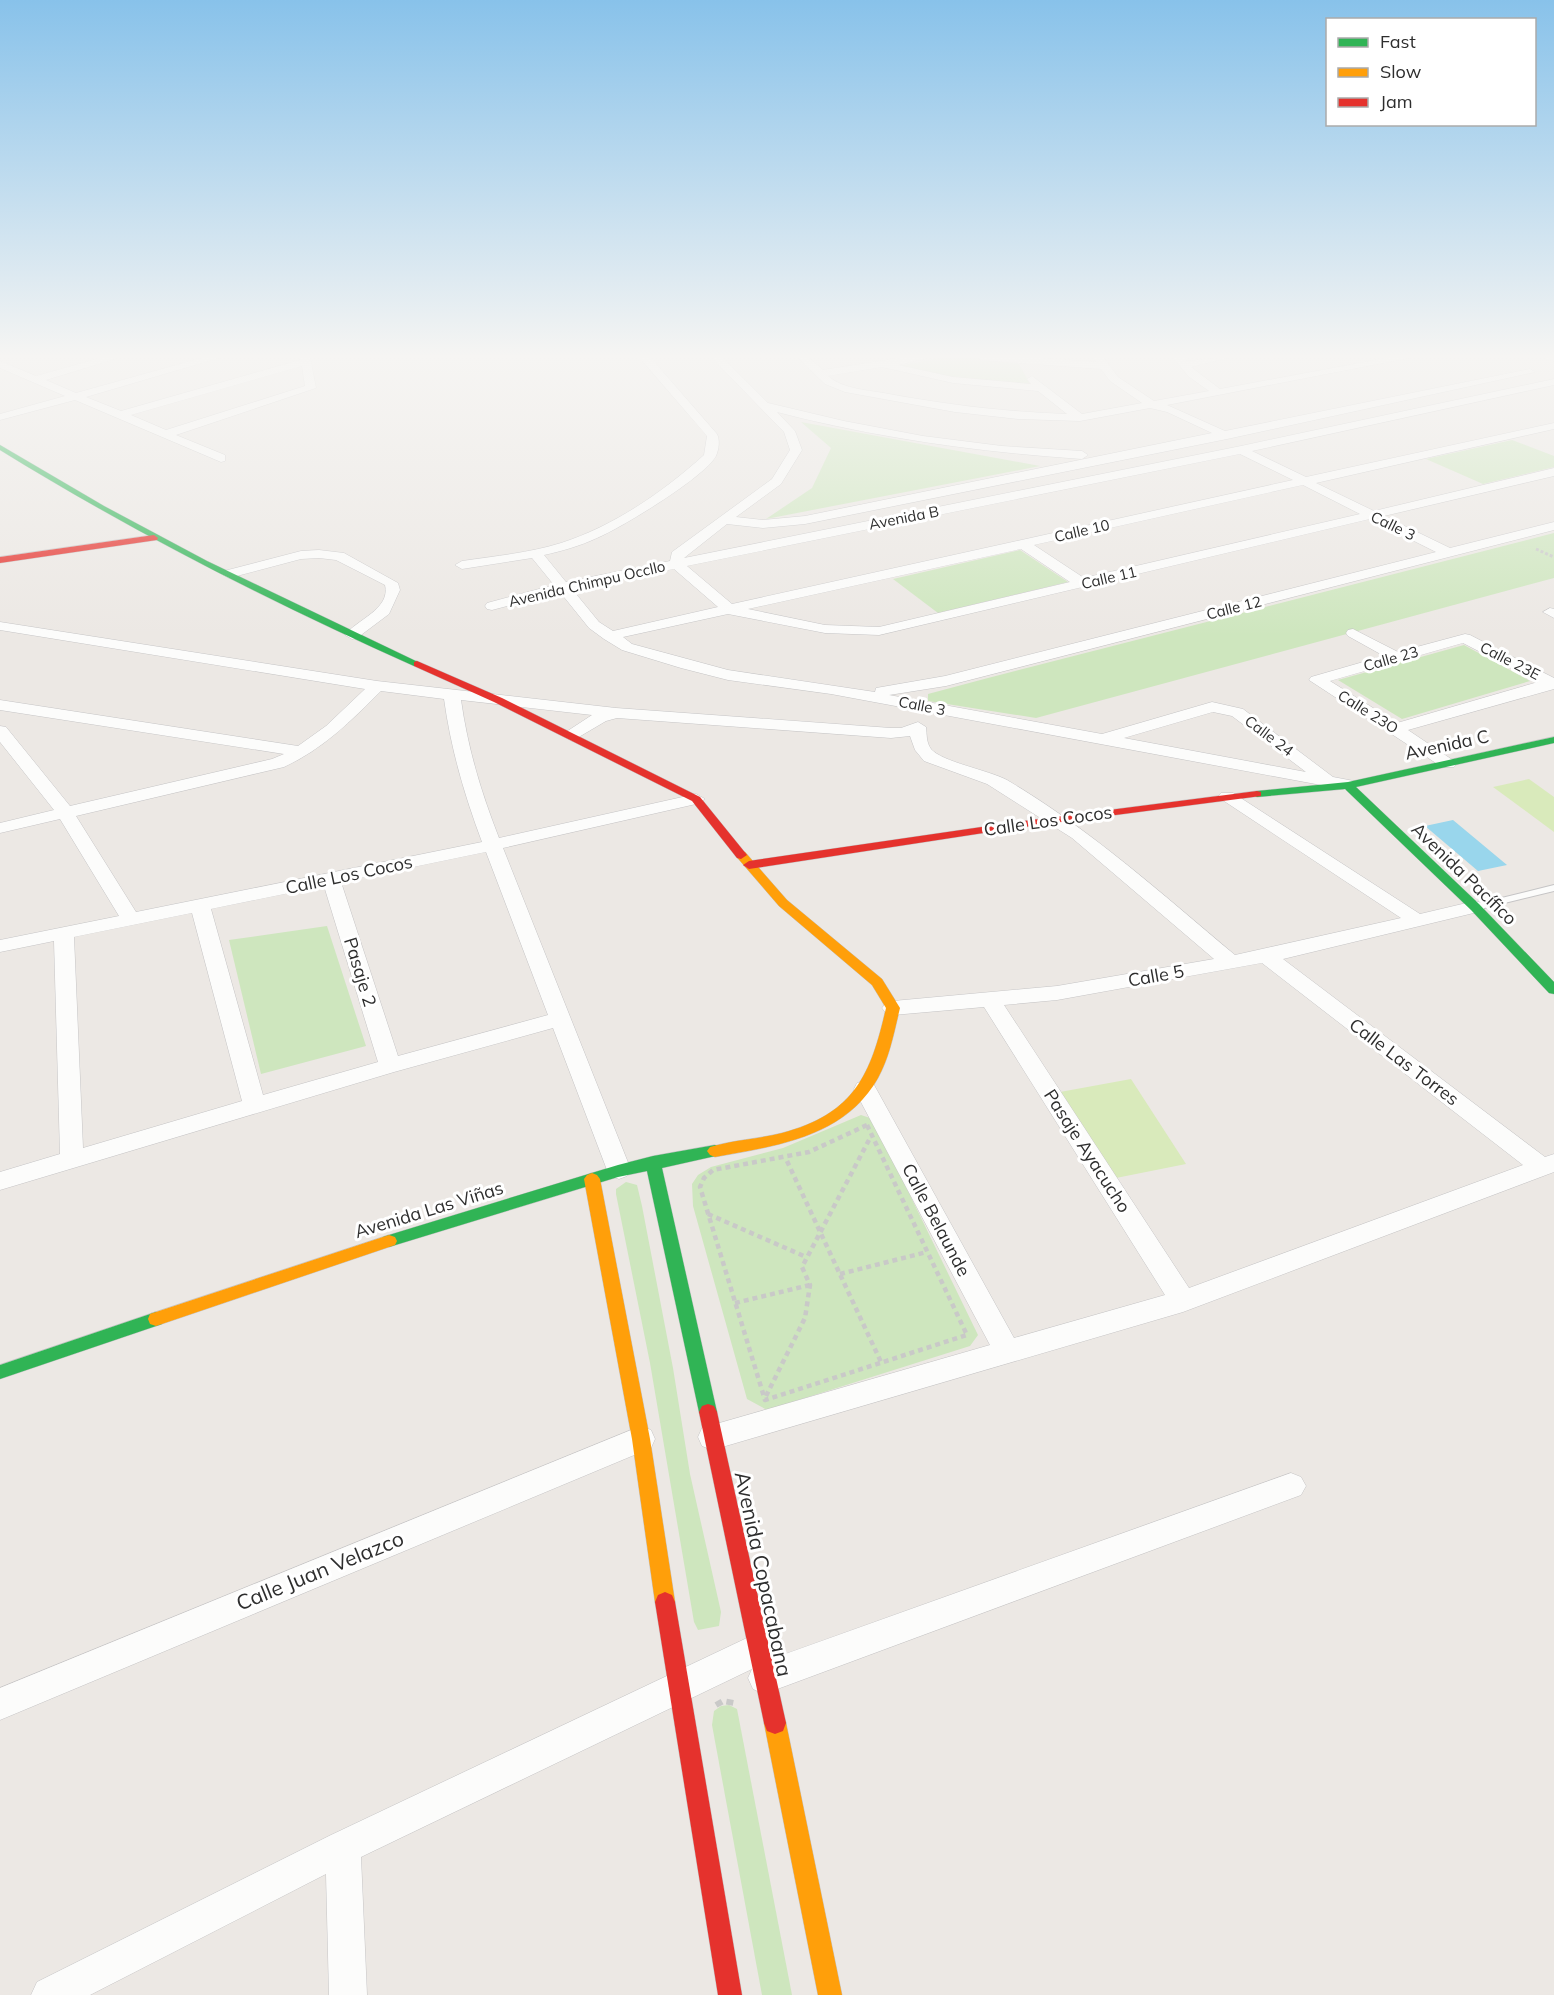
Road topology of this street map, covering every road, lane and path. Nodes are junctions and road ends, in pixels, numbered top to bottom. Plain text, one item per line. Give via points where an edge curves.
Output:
1 (5, 450) edge
2 (203, 450) edge
3 (712, 450) edge
4 (796, 450) edge
5 (1007, 450) edge
6 (1148, 450) edge
7 (1231, 450) edge
8 (1239, 450) edge
9 (1444, 450) edge
10 (1235, 451) junction
11 (1046, 454) junction
12 (1114, 457) junction
13 (221, 458) dead end
14 (1053, 469) junction
15 (1554, 472) edge
16 (1304, 481) junction
17 (1373, 515) junction
18 (724, 520) junction
19 (1554, 526) edge
20 (154, 538) junction
21 (1023, 544) junction
22 (1449, 553) junction
23 (535, 554) junction
24 (0, 560) edge
25 (677, 564) junction
26 (462, 565) dead end
27 (229, 574) junction
28 (1083, 584) junction
29 (563, 587) junction
30 (492, 606) dead end
31 (730, 610) junction
32 (0, 626) edge
33 (1353, 633) dead end
34 (352, 635) junction
35 (609, 636) junction
36 (1465, 638) joint
37 (1396, 657) junction
38 (1317, 680) joint
39 (1553, 683) edge
40 (377, 686) junction
41 (452, 694) junction
42 (498, 700) junction
43 (918, 700) junction
44 (0, 705) edge
45 (616, 713) junction
46 (918, 727) junction
47 (1395, 729) junction
48 (0, 731) edge
49 (572, 736) junction
50 (1101, 740) junction
51 (1554, 740) edge
52 (303, 752) junction
53 (1448, 763) junction
54 (1328, 781) junction
55 (1348, 786) junction
56 (1227, 797) junction
57 (696, 799) junction
58 (65, 812) junction
59 (1061, 820) junction
60 (0, 828) edge
61 (493, 845) junction
62 (749, 865) junction
63 (331, 879) junction
64 (1554, 888) edge
65 (200, 906) junction
66 (1475, 907) junction
67 (1415, 919) junction
68 (132, 921) junction
69 (64, 934) junction
70 (0, 946) edge
71 (1266, 956) junction
72 (1232, 963) junction
73 (1554, 990) edge
74 (990, 1000) junction
75 (893, 1008) junction
76 (561, 1019) junction
77 (390, 1066) junction
78 (865, 1089) junction
79 (255, 1107) junction
80 (872, 1134) junction
81 (785, 1158) junction
82 (72, 1160) junction
83 (653, 1162) junction
84 (1548, 1165) edge
85 (619, 1170) junction
86 (592, 1179) junction
87 (0, 1181) edge
88 (708, 1214) junction
89 (821, 1233) junction
90 (927, 1252) junction
91 (806, 1257) junction
92 (840, 1274) junction
93 (810, 1285) junction
94 (1183, 1301) junction
95 (735, 1303) junction
96 (1007, 1351) junction
97 (881, 1362) junction
98 (0, 1372) edge
99 (765, 1400) junction
100 (712, 1437) junction
101 (641, 1439) junction
102 (1291, 1486) dead end
103 (762, 1663) junction
104 (678, 1688) junction
105 (0, 1704) edge
106 (739, 1705) dead end
107 (710, 1711) dead end
108 (343, 1847) junction
109 (50, 1995) edge
110 (348, 1995) edge
111 (730, 1995) edge
112 (830, 1995) edge

1 - 20 street
2 - 13 street
3 - 23 street via 710,456 606,529
4 - 18 street, Avenida Chimpu Occllo via 777,481
5 - 11 street
6 - 12 street, Avenida B
7 - 10 street, Calle 3
8 - 10 street, Avenida B
9 - 16 street, Calle 10
10 - 16 street, Calle 3
10 - 25 street, Avenida B
11 - 12 street
11 - 14 street via 1052,459
12 - 14 street, Avenida B
14 - 18 street, Avenida B via 783,523
15 - 17 street, Calle 11
16 - 17 street, Calle 3
16 - 21 street, Calle 10
17 - 22 street, Calle 3
17 - 28 street, Calle 11
18 - 25 street, Avenida Chimpu Occllo via 677,555
19 - 22 street, Calle 12
20 - 24 street
20 - 27 street
21 - 28 street
21 - 31 street, Calle 10
22 - 43 street, Calle 12
23 - 26 street
23 - 29 street, Calle 3
25 - 29 street, Avenida Chimpu Occllo
25 - 31 street
27 - 34 street
27 - 34 street via 301,555 339,556 391,583 393,590 384,611
28 - 31 street, Calle 11 via 879,631 834,630
29 - 30 street, Avenida Chimpu Occllo
29 - 35 street, Calle 3 via 594,626
31 - 35 street, Calle 10
32 - 40 street
33 - 37 street
34 - 42 street
35 - 43 street, Calle 3 via 627,647 728,675
36 - 37 street, Calle 23
36 - 39 street, Calle 23E
37 - 38 street, Calle 23
38 - 47 street, Calle 23O
39 - 47 street
40 - 41 street
40 - 52 street via 335,728
41 - 42 street
41 - 61 street via 458,741
42 - 45 street
42 - 49 street
43 - 46 street
43 - 50 street, Calle 3
44 - 52 street
45 - 46 street via 891,733
45 - 49 street via 600,717
46 - 59 street via 921,750 936,760 982,774
47 - 53 street, Calle 23O
48 - 58 street
49 - 57 street
50 - 54 street, Calle 3
50 - 54 street, Calle 24 via 1212,707 1225,708 1237,712
51 - 53 street, Avenida C
52 - 58 street via 278,763
53 - 55 street, Avenida C
54 - 55 street, Calle 3
55 - 56 street, Calle Los Cocos
55 - 66 street, Avenida Pacífico
56 - 59 street, Calle Los Cocos
56 - 67 street
57 - 61 street, Calle Los Cocos
57 - 62 street
58 - 60 street
58 - 68 street
59 - 62 street, Calle Los Cocos
59 - 72 street
61 - 63 street, Calle Los Cocos
61 - 76 street
62 - 75 street via 783,903 877,982
63 - 65 street, Calle Los Cocos
63 - 77 street, Pasaje 2
64 - 66 lane
65 - 68 street, Calle Los Cocos
65 - 79 street
66 - 67 street, Calle 5
66 - 73 street, Avenida Pacífico
67 - 71 street, Calle 5
68 - 69 street, Calle Los Cocos
69 - 70 street, Calle Los Cocos
69 - 82 street
71 - 72 street, Calle 5
71 - 84 street, Calle Las Torres
72 - 74 street, Calle 5 via 1057,993
74 - 75 street, Calle 5
74 - 94 street, Pasaje Ayacucho
75 - 78 street, Avenida Las Viñas via 887,1046
76 - 77 street
76 - 85 street
77 - 79 street
78 - 83 street, Avenida Las Viñas via 847,1110 773,1140
78 - 96 street, Calle Belaunde
79 - 82 street
80 - 81 path via 867,1125 832,1143
80 - 89 path
80 - 90 path
81 - 88 path via 713,1170 700,1187
81 - 89 path
82 - 87 street
83 - 85 street, Avenida Las Viñas
83 - 100 street, Avenida Copacabana
84 - 94 street
85 - 86 street, Avenida Las Viñas
86 - 98 street, Avenida Las Viñas via 266,1280
86 - 101 street
88 - 91 path
88 - 95 path
89 - 91 path
89 - 92 path
90 - 92 path
90 - 97 path via 967,1335
91 - 93 path via 802,1267
92 - 97 path
93 - 95 path
93 - 99 path via 805,1318
94 - 96 street
95 - 99 path
96 - 100 street
97 - 99 path
100 - 103 street, Avenida Copacabana
101 - 104 street
101 - 105 street, Calle Juan Velazco
102 - 103 street
103 - 104 street
103 - 112 street, Avenida Copacabana
104 - 108 street
104 - 111 street
106 - 107 path via 723,1701
108 - 109 street
108 - 110 street

